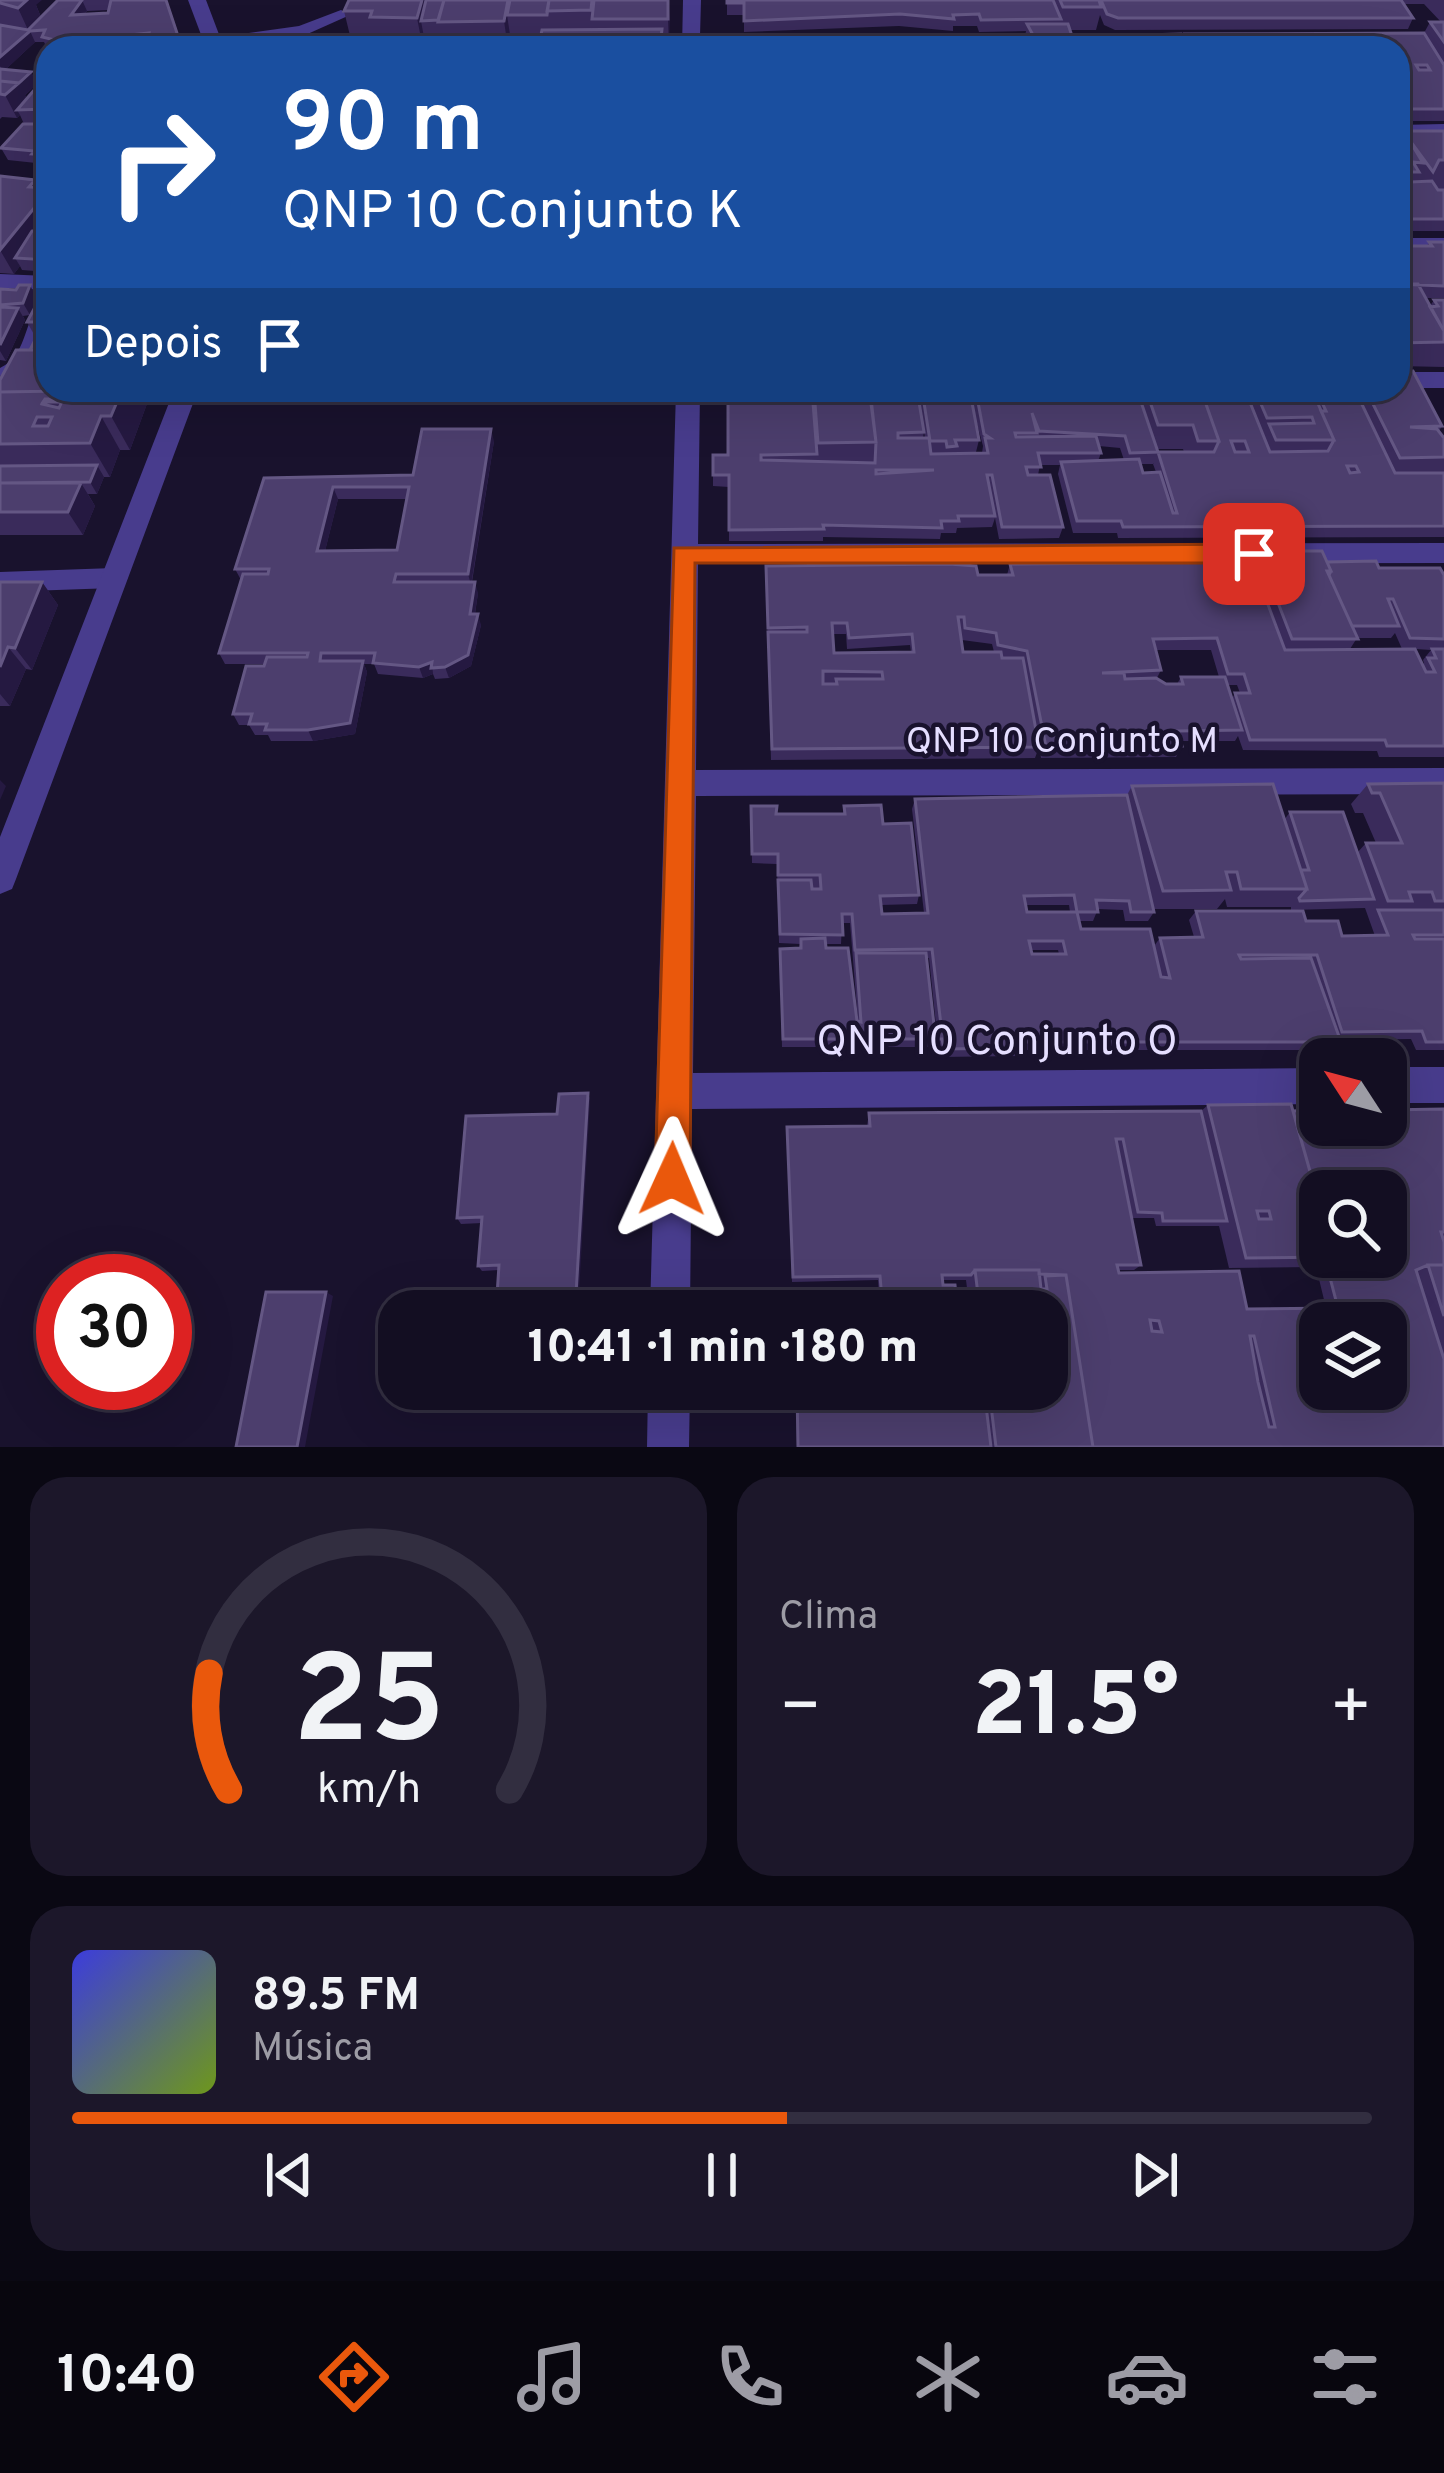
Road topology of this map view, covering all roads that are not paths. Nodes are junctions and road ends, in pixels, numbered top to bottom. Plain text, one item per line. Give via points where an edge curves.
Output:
1 (197, 0) edge
2 (692, 0) edge
3 (344, 7) edge
4 (211, 36) edge
5 (275, 36) edge
6 (331, 36) edge
7 (691, 36) edge
8 (1410, 130) edge
9 (1444, 130) edge
10 (1410, 244) edge
11 (1444, 244) edge
12 (0, 281) edge
13 (36, 282) edge
14 (36, 340) edge
15 (0, 376) edge
16 (1410, 380) edge
17 (1444, 380) edge
18 (181, 402) edge
19 (688, 402) edge
20 (683, 554) junction
21 (1444, 554) edge
22 (114, 578) junction
23 (0, 582) edge
24 (1444, 781) edge
25 (679, 783) junction
26 (0, 879) edge
27 (1407, 1085) edge
28 (1444, 1085) edge
29 (1299, 1086) edge
30 (674, 1090) junction
31 (670, 1290) edge
32 (669, 1410) edge
33 (668, 1447) edge

1 - 4 street
2 - 7 street
3 - 5 street via 302,32
3 - 6 street
8 - 9 street
10 - 11 street
12 - 13 street
14 - 15 street via 19,372
16 - 17 street
18 - 22 street
19 - 20 street
20 - 21 street
20 - 25 street
22 - 23 street
22 - 26 street
24 - 25 street, QNP 10 Conjunto M
25 - 30 street
27 - 28 street
29 - 30 street, QNP 10 Conjunto O
30 - 31 street
32 - 33 street

